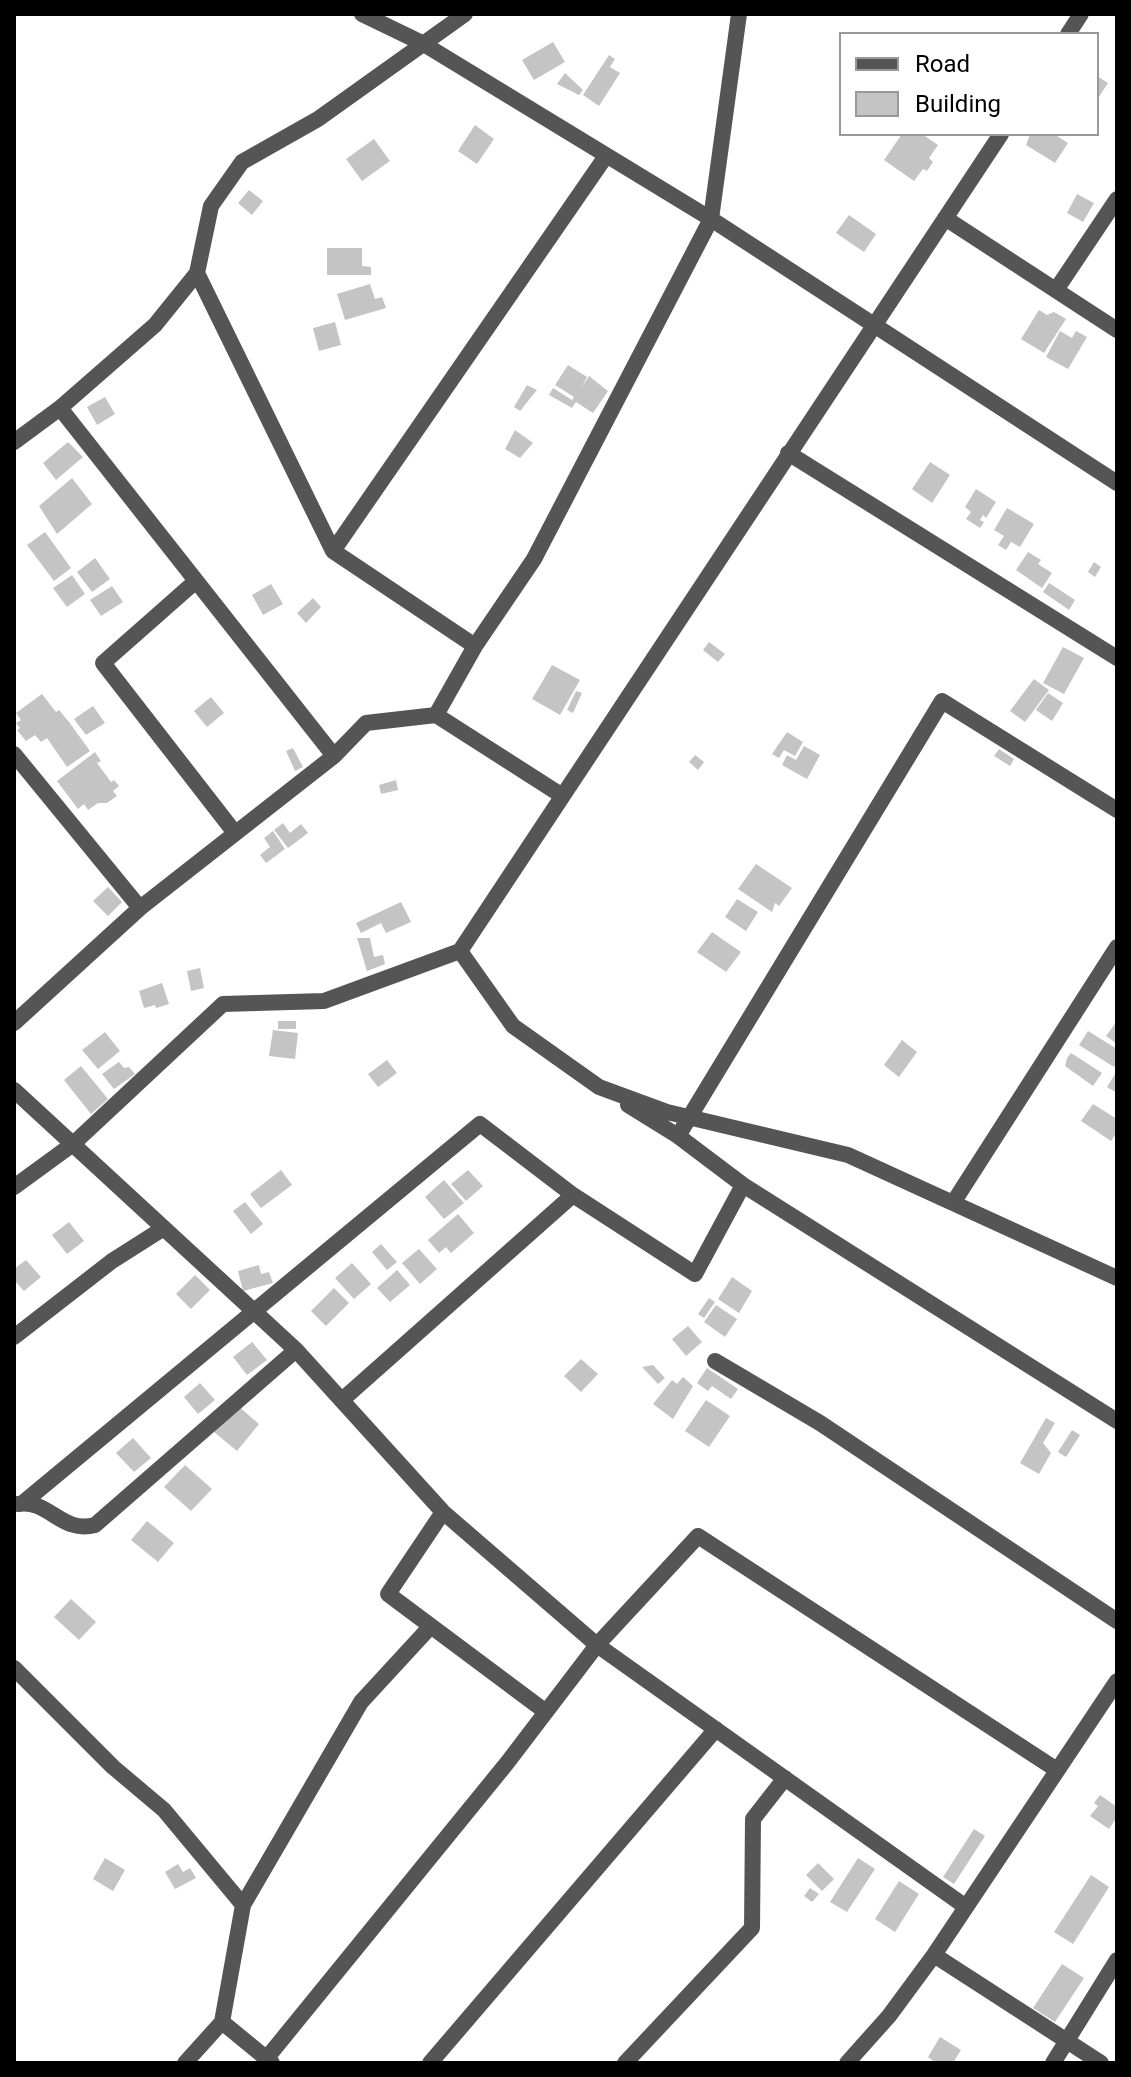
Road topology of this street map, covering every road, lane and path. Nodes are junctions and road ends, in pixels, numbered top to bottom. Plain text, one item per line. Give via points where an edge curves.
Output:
1 (362, 14) edge
2 (465, 14) edge
3 (739, 14) edge
4 (1081, 14) edge
5 (1069, 32) edge
6 (422, 43) junction
7 (1000, 136) edge
8 (606, 156) junction
9 (1117, 199) edge
10 (945, 218) junction
11 (711, 219) junction
12 (197, 273) junction
13 (1056, 290) junction
14 (873, 325) junction
15 (1117, 330) edge
16 (60, 408) junction
17 (14, 442) edge
18 (788, 453) junction
19 (1117, 483) edge
20 (333, 551) junction
21 (196, 581) junction
22 (475, 646) junction
23 (1117, 658) edge
24 (436, 715) junction
25 (14, 754) edge
26 (334, 756) junction
27 (561, 795) junction
28 (1117, 810) edge
29 (235, 833) junction
30 (140, 908) junction
31 (1117, 947) edge
32 (460, 951) junction
33 (14, 1023) edge
34 (599, 1087) junction
35 (14, 1090) edge
36 (690, 1118) junction
37 (678, 1136) junction
38 (73, 1144) junction
39 (743, 1185) junction
40 (14, 1187) edge
41 (573, 1195) junction
42 (953, 1203) junction
43 (164, 1228) junction
44 (1117, 1278) edge
45 (255, 1312) junction
46 (14, 1337) edge
47 (296, 1350) junction
48 (715, 1361) dead end
49 (342, 1400) junction
50 (1117, 1420) edge
51 (19, 1504) edge
52 (443, 1512) junction
53 (1117, 1621) edge
54 (431, 1626) junction
55 (597, 1645) junction
56 (14, 1668) edge
57 (1117, 1681) edge
58 (546, 1712) junction
59 (716, 1729) junction
60 (1057, 1770) junction
61 (785, 1778) junction
62 (243, 1905) junction
63 (966, 1907) junction
64 (934, 1955) junction
65 (1117, 1960) edge
66 (222, 2022) junction
67 (1065, 2040) junction
68 (269, 2061) edge
69 (185, 2063) edge
70 (430, 2063) edge
71 (625, 2063) edge
72 (847, 2063) edge
73 (1053, 2063) edge
74 (1101, 2063) edge

1 - 6 street
2 - 6 street
3 - 11 street
4 - 5 street
6 - 8 street
6 - 12 street via 318,119 242,162 211,206
7 - 10 street
8 - 11 street
8 - 20 street
9 - 13 street
10 - 13 street
10 - 14 street
11 - 14 street
11 - 22 street via 534,559
12 - 16 street via 155,325
12 - 20 street
13 - 15 street
14 - 18 street
14 - 19 street
16 - 17 street
16 - 21 street
18 - 23 street
18 - 27 street
20 - 22 street
21 - 26 street
21 - 29 street via 103,663
22 - 24 street
24 - 26 street via 366,723
24 - 27 street
25 - 30 street
26 - 29 street
27 - 32 street
28 - 36 street via 942,701
29 - 30 street
30 - 33 street
31 - 42 street
32 - 34 street via 513,1026
32 - 38 street via 324,1001 223,1004
34 - 36 street
34 - 37 street
35 - 38 street
36 - 37 street
36 - 42 street via 848,1155
37 - 39 street
38 - 40 street
38 - 43 street
39 - 41 street via 695,1274
39 - 50 street
41 - 45 street via 480,1124
41 - 49 street
42 - 44 street
43 - 45 street
43 - 46 street
45 - 47 street
45 - 51 street
47 - 49 street
47 - 51 street via 95,1525 68,1524 37,1505
48 - 53 street via 820,1423
49 - 52 street
52 - 54 street via 388,1594
52 - 55 street
54 - 58 street
54 - 62 street via 361,1702
55 - 58 street
55 - 59 street
55 - 60 street via 698,1536
56 - 62 street via 164,1810
57 - 60 street
58 - 68 street
59 - 61 street
59 - 70 street
60 - 63 street
61 - 63 street
61 - 71 street via 753,1819 752,1928
62 - 66 street
63 - 64 street
64 - 67 street
64 - 72 street
65 - 67 street
66 - 68 street
66 - 69 street
67 - 73 street
67 - 74 street

